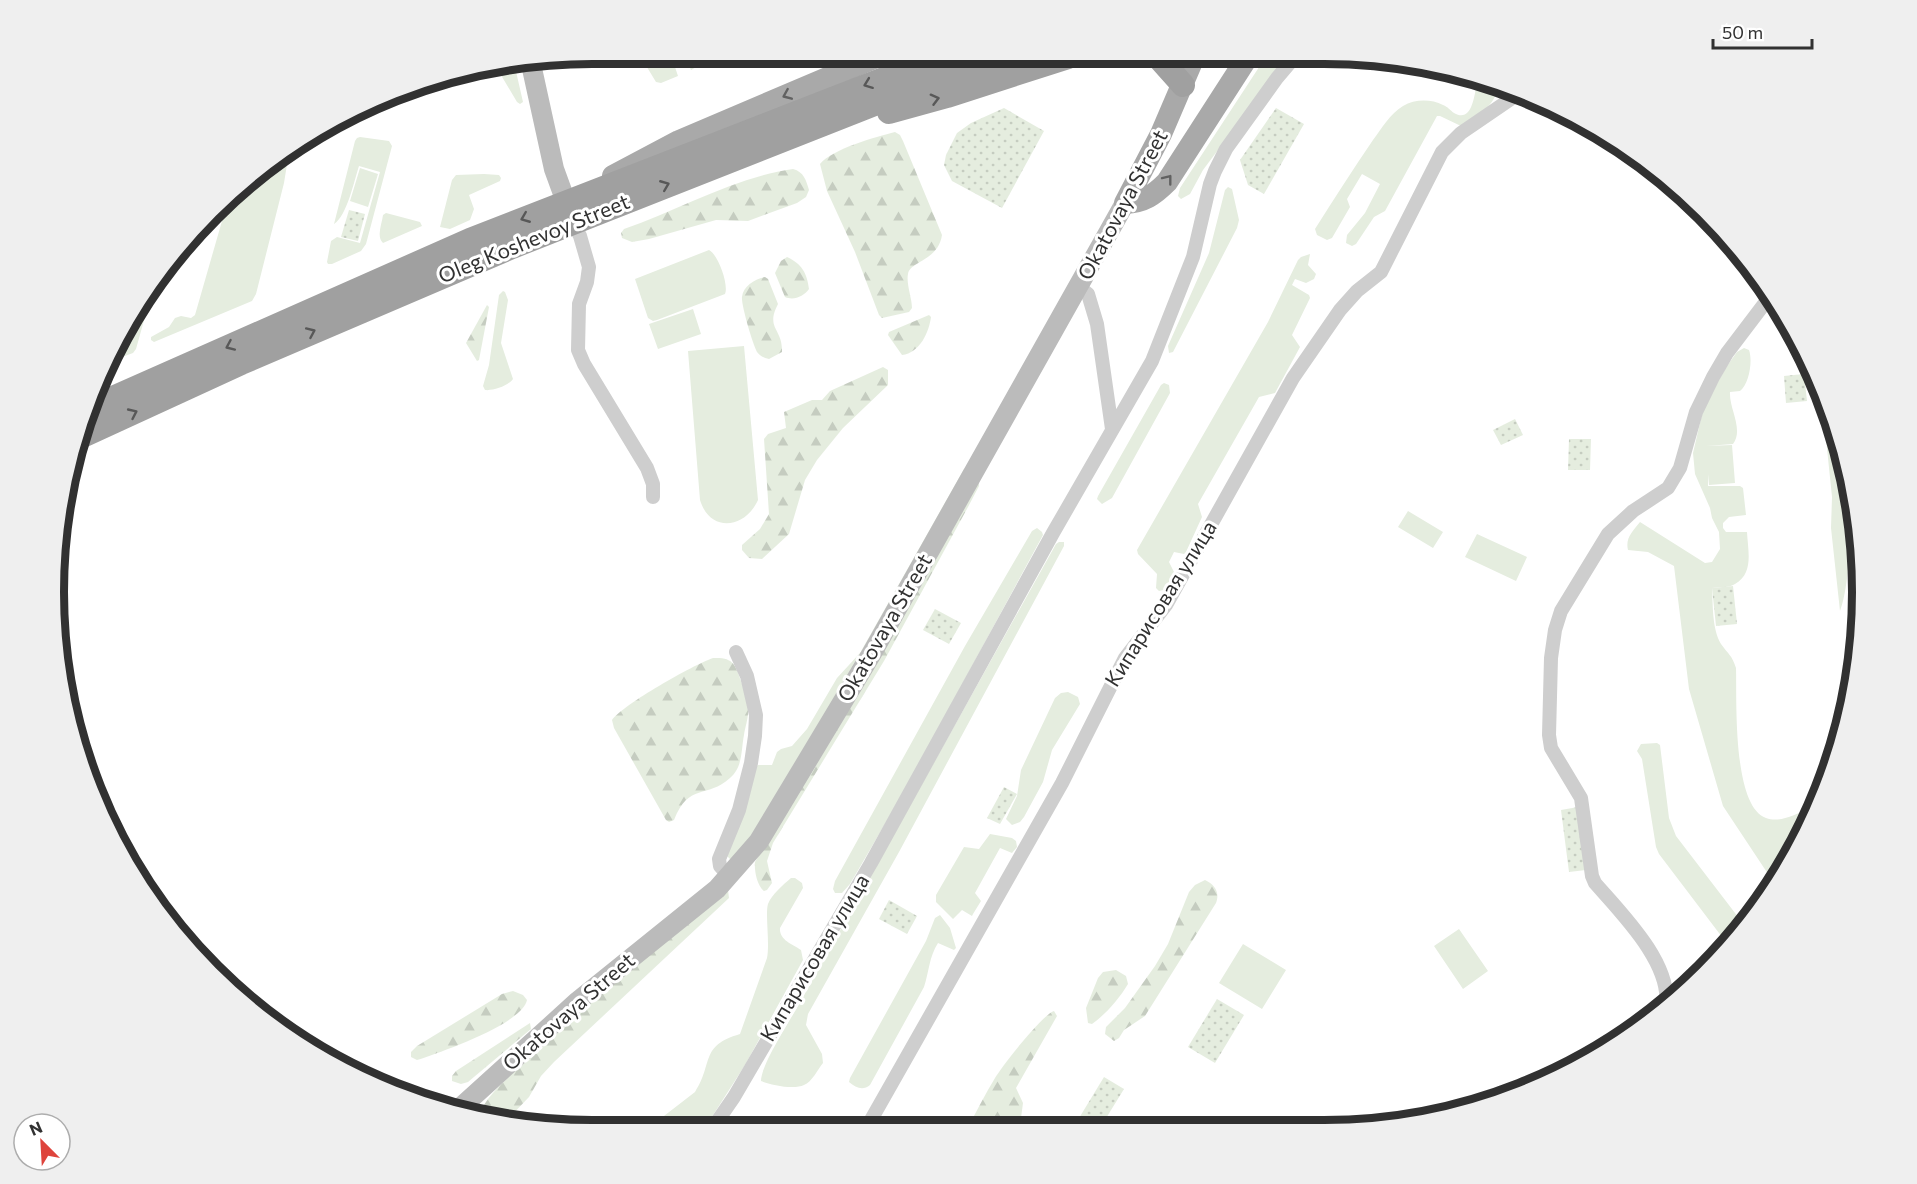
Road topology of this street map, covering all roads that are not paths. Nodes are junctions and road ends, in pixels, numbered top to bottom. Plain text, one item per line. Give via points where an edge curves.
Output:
1 (860, 64) edge
2 (922, 64) edge
3 (975, 64) edge
4 (1046, 64) edge
5 (1164, 64) edge
6 (1191, 64) edge
7 (1243, 64) edge
8 (1289, 64) edge
9 (532, 68) edge
10 (1183, 85) junction
11 (1511, 99) edge
12 (858, 109) junction
13 (1161, 134) junction
14 (1198, 136) junction
15 (598, 189) junction
16 (1125, 203) junction
17 (569, 212) junction
18 (1079, 287) junction
19 (1766, 302) edge
20 (99, 404) edge
21 (1112, 429) junction
22 (89, 433) edge
23 (653, 497) dead end
24 (736, 652) dead end
25 (729, 876) junction
26 (1667, 994) edge
27 (465, 1104) edge
28 (718, 1120) edge
29 (871, 1120) edge

1 -> 15 main road via 679,141 615,174
2 -> 15 highway, Oleg Koshevoy Street
3 - 12 highway, Oleg Koshevoy Street
12 -> 4 highway via 875,114 889,112
5 - 10 highway
6 - 10 main road, Okatovaya Street
7 - 14 main road
8 - 21 street, Кипарисовая улица via 1226,149 1215,171 1193,257 1172,315 1152,361
9 - 17 main road via 554,169
10 - 13 main road, Okatovaya Street
11 - 29 street, Кипарисовая улица via 1461,133 1442,152 1381,272 1340,310 1293,378 1166,605 1129,651 1062,783
17 -> 12 highway, Oleg Koshevoy Street
13 - 14 main road via 1165,143 1176,150
13 - 16 main road, Okatovaya Street
16 -> 14 main road via 1153,195 1167,182
15 - 17 highway, Oleg Koshevoy Street
16 - 18 main road, Okatovaya Street
17 -> 20 highway, Oleg Koshevoy Street via 470,240
22 -> 17 highway, Oleg Koshevoy Street
17 - 23 street via 589,267 579,304 578,350 647,468
18 - 21 street via 1088,294 1097,324
18 - 25 main road, Okatovaya Street via 864,668 759,841
19 - 26 street via 1713,377 1696,412 1680,468 1668,488 1633,511 1608,534 1561,611 1555,630 1549,702 1551,748 1581,798 1595,883 1651,951
21 - 28 street, Кипарисовая улица via 872,862
24 - 25 street via 747,676 756,720 751,763 739,810 719,859
25 - 27 main road, Okatovaya Street via 578,1001

